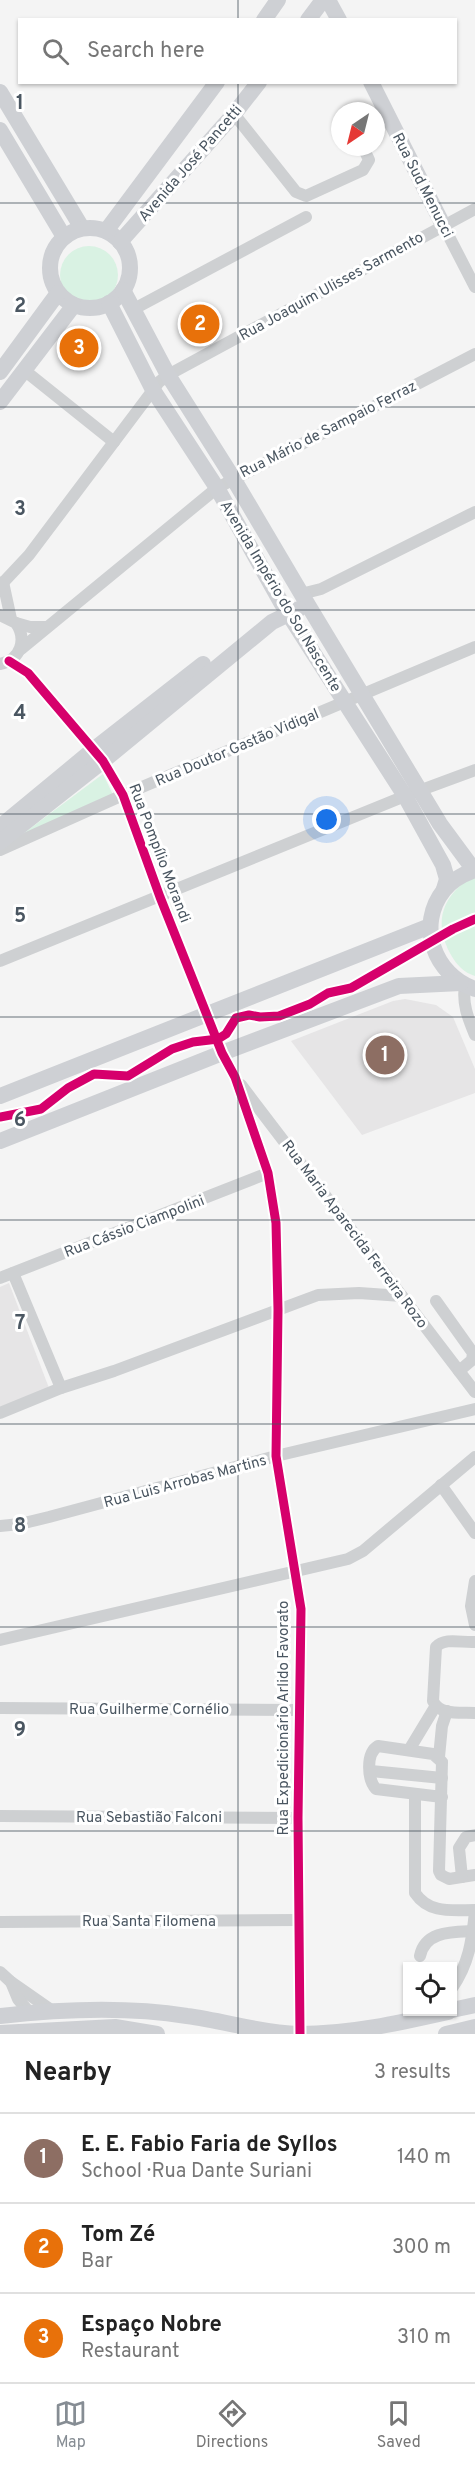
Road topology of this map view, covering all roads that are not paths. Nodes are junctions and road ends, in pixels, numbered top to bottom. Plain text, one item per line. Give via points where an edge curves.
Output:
1 (278, 0) edge
2 (323, 0) edge
3 (328, 0) edge
4 (265, 18) edge
5 (310, 18) edge
6 (338, 18) edge
7 (216, 84) edge
8 (257, 84) edge
9 (372, 84) edge
10 (0, 92) edge
11 (234, 114) junction
12 (0, 130) edge
13 (367, 156) edge
14 (475, 209) edge
15 (306, 218) dead end
16 (443, 225) junction
17 (82, 228) junction
18 (106, 231) junction
19 (64, 237) junction
20 (120, 242) junction
21 (475, 288) edge
22 (123, 290) junction
23 (58, 293) junction
24 (109, 303) junction
25 (74, 305) junction
26 (132, 310) junction
27 (475, 354) edge
28 (24, 370) junction
29 (0, 372) edge
30 (168, 375) junction
31 (153, 390) junction
32 (0, 402) edge
33 (114, 442) junction
34 (233, 478) junction
35 (217, 488) junction
36 (475, 512) edge
37 (1, 584) edge
38 (304, 600) junction
39 (286, 608) junction
40 (9, 619) edge
41 (46, 627) junction
42 (475, 647) edge
43 (20, 650) junction
44 (3, 664) edge
45 (28, 674) junction
46 (363, 695) junction
47 (345, 702) junction
48 (98, 755) junction
49 (475, 770) edge
50 (421, 790) junction
51 (123, 795) junction
52 (405, 796) junction
53 (0, 827) edge
54 (0, 842) edge
55 (0, 850) edge
56 (475, 870) edge
57 (444, 889) junction
58 (160, 897) junction
59 (430, 926) junction
60 (0, 961) edge
61 (467, 986) edge
62 (208, 1014) junction
63 (475, 1035) edge
64 (222, 1053) junction
65 (235, 1077) junction
66 (0, 1096) edge
67 (0, 1141) edge
68 (268, 1173) junction
69 (13, 1274) junction
70 (0, 1278) edge
71 (402, 1296) junction
72 (436, 1301) dead end
73 (278, 1310) junction
74 (459, 1371) junction
75 (61, 1389) junction
76 (475, 1392) edge
77 (475, 1409) edge
78 (0, 1413) edge
79 (276, 1456) junction
80 (475, 1456) edge
81 (441, 1485) junction
82 (0, 1526) edge
83 (475, 1533) edge
84 (296, 1572) junction
85 (475, 1581) edge
86 (475, 1625) edge
87 (0, 1640) edge
88 (475, 1642) edge
89 (0, 1708) edge
90 (441, 1709) junction
91 (298, 1710) junction
92 (475, 1713) edge
93 (409, 1750) junction
94 (439, 1757) junction
95 (371, 1771) junction
96 (442, 1778) junction
97 (415, 1794) junction
98 (442, 1797) junction
99 (0, 1816) edge
100 (298, 1818) junction
101 (475, 1835) edge
102 (475, 1875) edge
103 (462, 1876) junction
104 (475, 1911) edge
105 (298, 1920) junction
106 (0, 1922) edge
107 (473, 1931) junction
108 (471, 1947) junction
109 (420, 1956) dead end
110 (475, 1960) edge
111 (0, 1972) edge
112 (11, 1982) junction
113 (457, 1982) edge
114 (475, 2005) edge
115 (457, 2009) edge
116 (29, 2012) junction
117 (54, 2012) junction
118 (0, 2016) edge
119 (415, 2016) edge
120 (430, 2016) edge
121 (404, 2022) junction
122 (475, 2027) edge
123 (114, 2031) edge
124 (68, 2032) edge
125 (0, 2033) edge
126 (33, 2033) edge
127 (157, 2034) edge
128 (300, 2034) edge
129 (446, 2034) edge

1 - 4 street
2 - 5 street
3 - 6 street
7 - 18 street, Avenida José Pancetti
8 - 11 street, Avenida José Pancetti
9 - 16 street, Rua Sud Menucci
10 - 17 street
11 - 13 street via 301,195 363,170
11 - 20 street, Avenida José Pancetti
12 - 19 street
14 - 16 street, Rua Joaquim Ulisses Sarmento
15 - 26 street
16 - 21 street, Rua Sud Menucci
16 - 30 street, Rua Joaquim Ulisses Sarmento
17 - 18 street
17 - 19 street
18 - 20 street
19 - 23 street via 54,250 50,266
20 - 22 street via 130,266
22 - 24 street
22 - 26 street, Avenida Império do Sol Nascente
23 - 25 street
23 - 29 street
24 - 25 street via 90,308
24 - 31 street, Avenida Império do Sol Nascente
25 - 28 street
26 - 30 street, Avenida Império do Sol Nascente
27 - 34 street, Rua Mário de Sampaio Ferraz
28 - 32 street
28 - 33 street
30 - 31 street, Rua Joaquim Ulisses Sarmento
30 - 34 street, Avenida Império do Sol Nascente
31 - 33 street, Rua Joaquim Ulisses Sarmento
31 - 35 street, Avenida Império do Sol Nascente
33 - 37 street, Rua Joaquim Ulisses Sarmento via 29,555
34 - 35 street, Rua Mário de Sampaio Ferraz
34 - 38 street, Avenida Império do Sol Nascente
35 - 39 street, Avenida Império do Sol Nascente
35 - 41 street, Rua Mário de Sampaio Ferraz
36 - 38 street
37 - 40 street, Rua Joaquim Ulisses Sarmento
38 - 39 street
38 - 46 street, Avenida Império do Sol Nascente
39 - 47 street, Avenida Império do Sol Nascente
39 - 48 street
40 - 41 street via 30,627
40 - 43 street, Rua Joaquim Ulisses Sarmento via 22,638
41 - 43 street, Rua Mário de Sampaio Ferraz
42 - 46 street, Rua Doutor Gastão Vidigal
43 - 44 street, Rua Mário de Sampaio Ferraz
43 - 45 street, Rua Pompílio Morandi
44 - 45 street, Rua Pompílio Morandi
45 - 48 street, Rua Pompílio Morandi
46 - 47 street, Rua Doutor Gastão Vidigal
46 - 50 street, Avenida Império do Sol Nascente
47 - 51 street, Rua Doutor Gastão Vidigal
47 - 52 street, Avenida Império do Sol Nascente
48 - 51 street, Rua Pompílio Morandi
48 - 53 street
48 - 54 street
49 - 50 street
50 - 52 street
50 - 56 street, Avenida Império do Sol Nascente via 440,824
51 - 55 street, Rua Doutor Gastão Vidigal
51 - 58 street, Rua Pompílio Morandi
52 - 57 street, Avenida Império do Sol Nascente via 442,865 447,879
52 - 58 street
56 - 57 street
57 - 59 street via 434,906
58 - 60 street
58 - 62 street, Rua Pompílio Morandi
59 - 61 street via 431,944 438,959 448,973
59 - 62 street
61 - 63 street via 463,999
61 - 64 street via 399,986
62 - 64 street, Rua Pompílio Morandi
62 - 66 street
64 - 65 street, Rua Expedicionário Arlido Favorato
64 - 67 street
65 - 68 street, Rua Expedicionário Arlido Favorato
65 - 71 street, Rua Maria Aparecida Ferreira Rozo
68 - 69 street, Rua Cássio Ciampolini
68 - 73 street, Rua Expedicionário Arlido Favorato via 276,1223
69 - 70 street, Rua Cássio Ciampolini
69 - 75 street
71 - 73 street via 318,1295
71 - 74 street, Rua Maria Aparecida Ferreira Rozo
72 - 74 street via 473,1353 472,1360
73 - 75 street
73 - 79 street, Rua Expedicionário Arlido Favorato
74 - 76 street, Rua Maria Aparecida Ferreira Rozo
75 - 78 street
77 - 79 street, Rua Luis Arrobas Martins
79 - 82 street, Rua Luis Arrobas Martins via 49,1517
79 - 84 street, Rua Expedicionário Arlido Favorato
80 - 81 street
81 - 83 street
81 - 84 street via 363,1551 348,1559
84 - 87 street
84 - 91 street, Rua Expedicionário Arlido Favorato via 301,1609
85 - 86 street via 471,1606
88 - 90 street via 444,1641 436,1647 433,1701
89 - 91 street, Rua Guilherme Cornélio
90 - 92 street
90 - 93 street
90 - 94 street
91 - 100 street, Rua Expedicionário Arlido Favorato
93 - 94 street
93 - 95 street via 378,1746 370,1755
94 - 96 street
95 - 96 street
95 - 97 street via 371,1784 376,1789
96 - 98 street
97 - 98 street
97 - 104 street via 415,1893 439,1910
98 - 103 street via 439,1871 445,1878
99 - 100 street, Rua Sebastião Falconi
100 - 105 street, Rua Expedicionário Arlido Favorato
101 - 103 street via 466,1837 459,1848
102 - 103 street
104 - 107 street
105 - 106 street, Rua Santa Filomena
105 - 128 street, Rua Expedicionário Arlido Favorato
107 - 108 street
107 - 109 street via 432,1937
108 - 110 street
108 - 113 street
111 - 112 street
112 - 116 street
112 - 117 street
114 - 115 street
116 - 117 street
116 - 118 street
116 - 126 street
117 - 124 street
117 - 128 street via 101,2008 186,2015 267,2032
119 - 121 street
120 - 121 street
121 - 128 street
122 - 129 street
123 - 124 street
123 - 127 street
124 - 126 street
125 - 126 street

